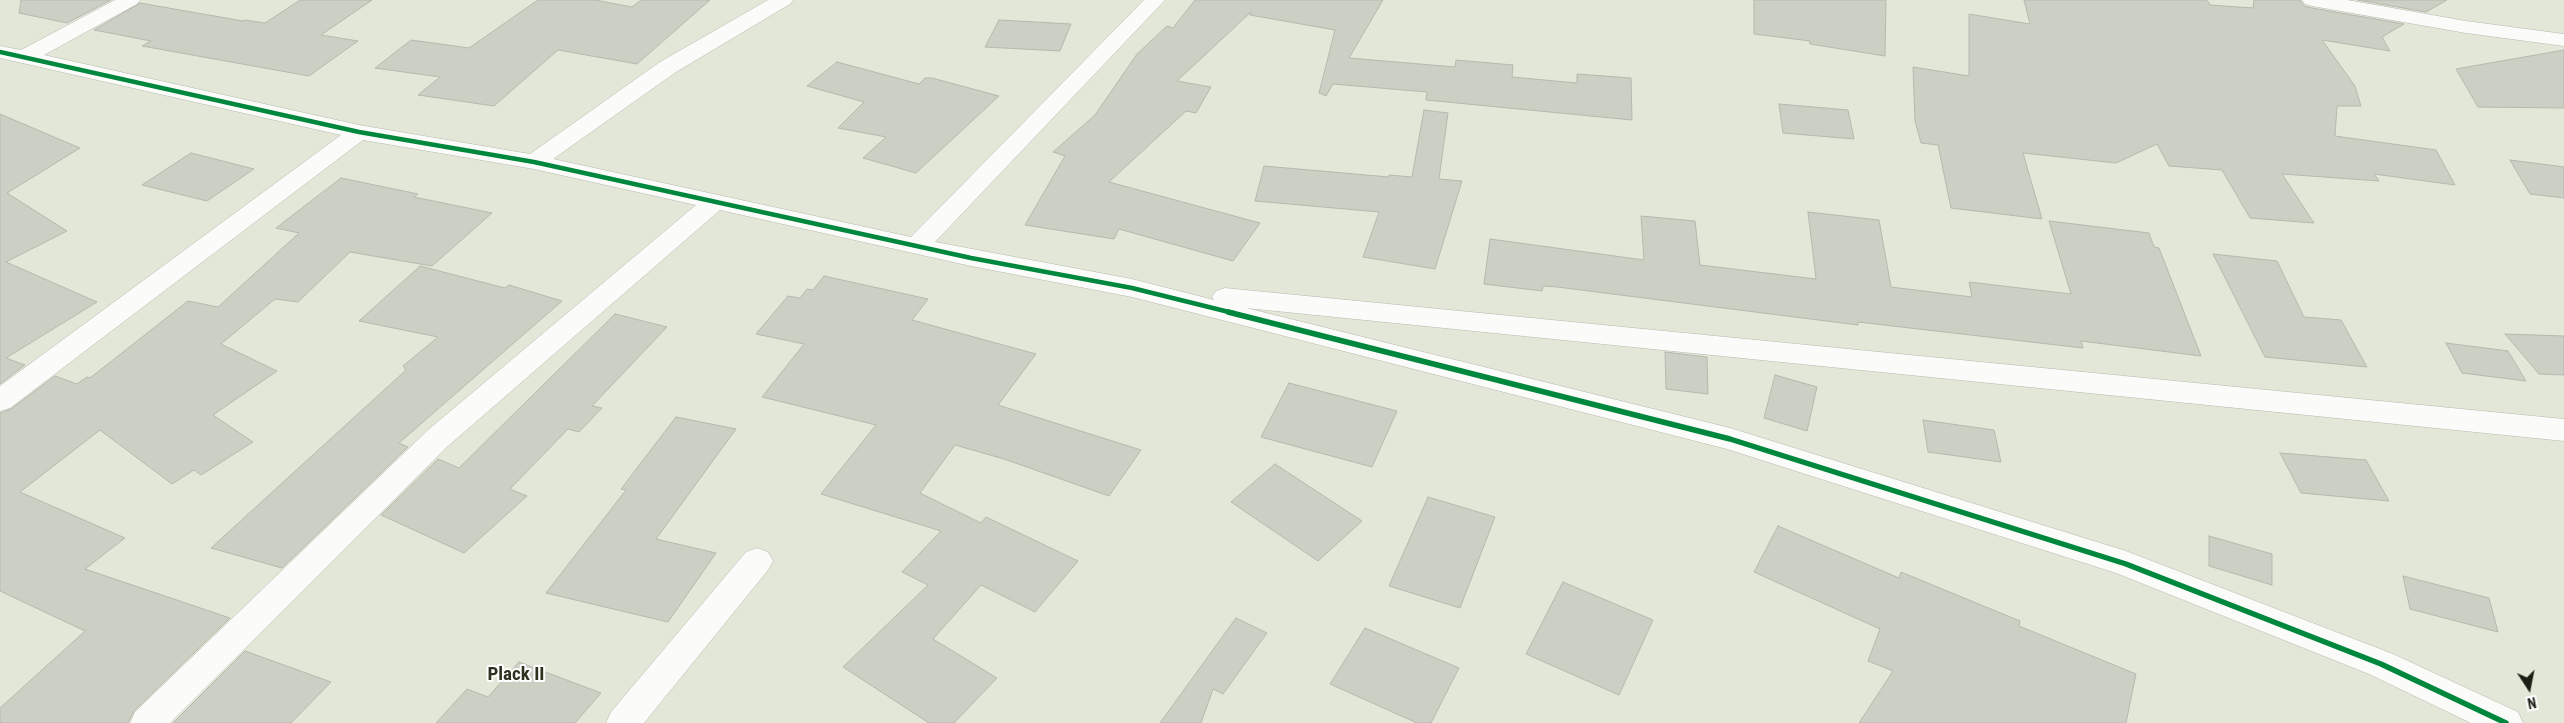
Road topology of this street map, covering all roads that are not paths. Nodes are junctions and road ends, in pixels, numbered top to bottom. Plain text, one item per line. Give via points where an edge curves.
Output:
1 (130, 0) edge
2 (783, 0) edge
3 (1155, 0) edge
4 (2312, 0) edge
5 (2564, 40) edge
6 (0, 52) edge
7 (25, 57) junction
8 (359, 132) junction
9 (534, 162) junction
10 (715, 202) junction
11 (917, 246) junction
12 (1132, 288) junction
13 (0, 402) edge
14 (2564, 430) edge
15 (757, 561) dead end
16 (148, 723) edge
17 (623, 723) edge
18 (2506, 723) edge

1 - 7 street
2 - 9 street via 668,67
3 - 11 street
4 - 5 street via 2466,27
6 - 7 street
7 - 8 street
8 - 9 street
8 - 13 street
9 - 10 street
10 - 11 street
10 - 16 street via 438,438
11 - 12 street
12 - 14 street
12 - 18 street via 1730,439 2126,564 2381,664
15 - 17 street

